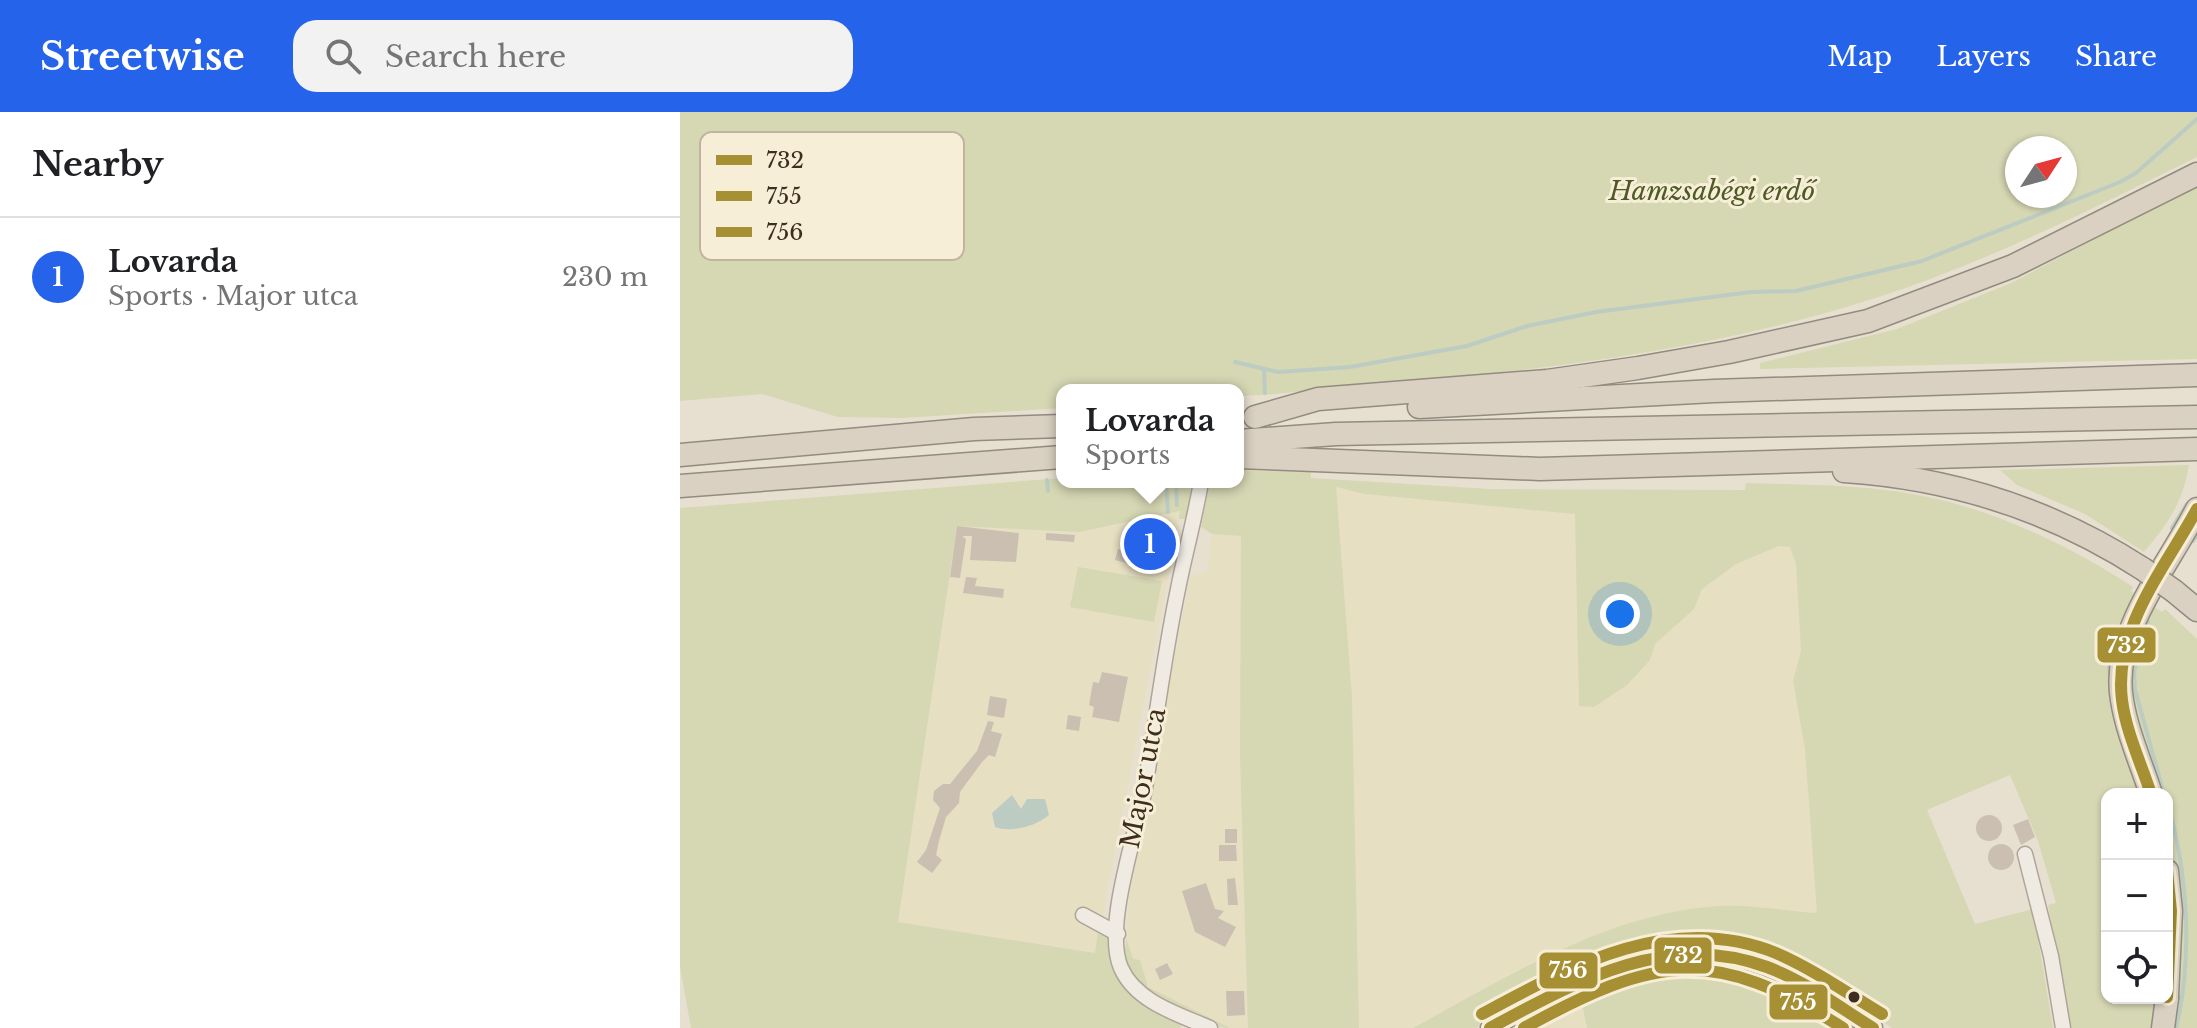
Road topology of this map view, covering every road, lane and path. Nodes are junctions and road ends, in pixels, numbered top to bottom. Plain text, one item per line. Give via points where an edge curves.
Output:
1 (2197, 174) edge
2 (2197, 375) edge
3 (1246, 417) edge
4 (2197, 417) edge
5 (1056, 426) edge
6 (1244, 441) edge
7 (2197, 449) edge
8 (680, 455) edge
9 (1056, 457) edge
10 (1244, 457) edge
11 (1670, 467) junction
12 (680, 486) edge
13 (1200, 488) edge
14 (2197, 509) edge
15 (2197, 610) edge
16 (2149, 788) edge
17 (2025, 854) dead end
18 (1083, 915) dead end
19 (1118, 934) junction
20 (2166, 1004) edge
21 (1210, 1028) edge
22 (1490, 1028) edge
23 (1873, 1028) edge
24 (2063, 1028) edge
25 (2163, 1028) edge

1 - 3 highway via 2013,266 1868,321 1638,368 1547,381 1318,399
2 - 3 highway via 1714,391
4 - 6 highway via 1336,434
5 - 8 highway
7 - 11 highway
9 - 12 highway
10 - 11 highway via 1527,469
11 - 15 highway, bridge via 1864,472 1985,494 2072,527 2143,569
13 - 19 street, Major utca via 1128,856
14 - 16 highway via 2133,626 2121,663 2122,700
17 - 24 street
18 - 19 street
19 - 21 street, Major utca via 1120,967 1136,988
20 - 25 highway
22 - 23 main road via 1618,965 1693,951 1736,956 1769,968

